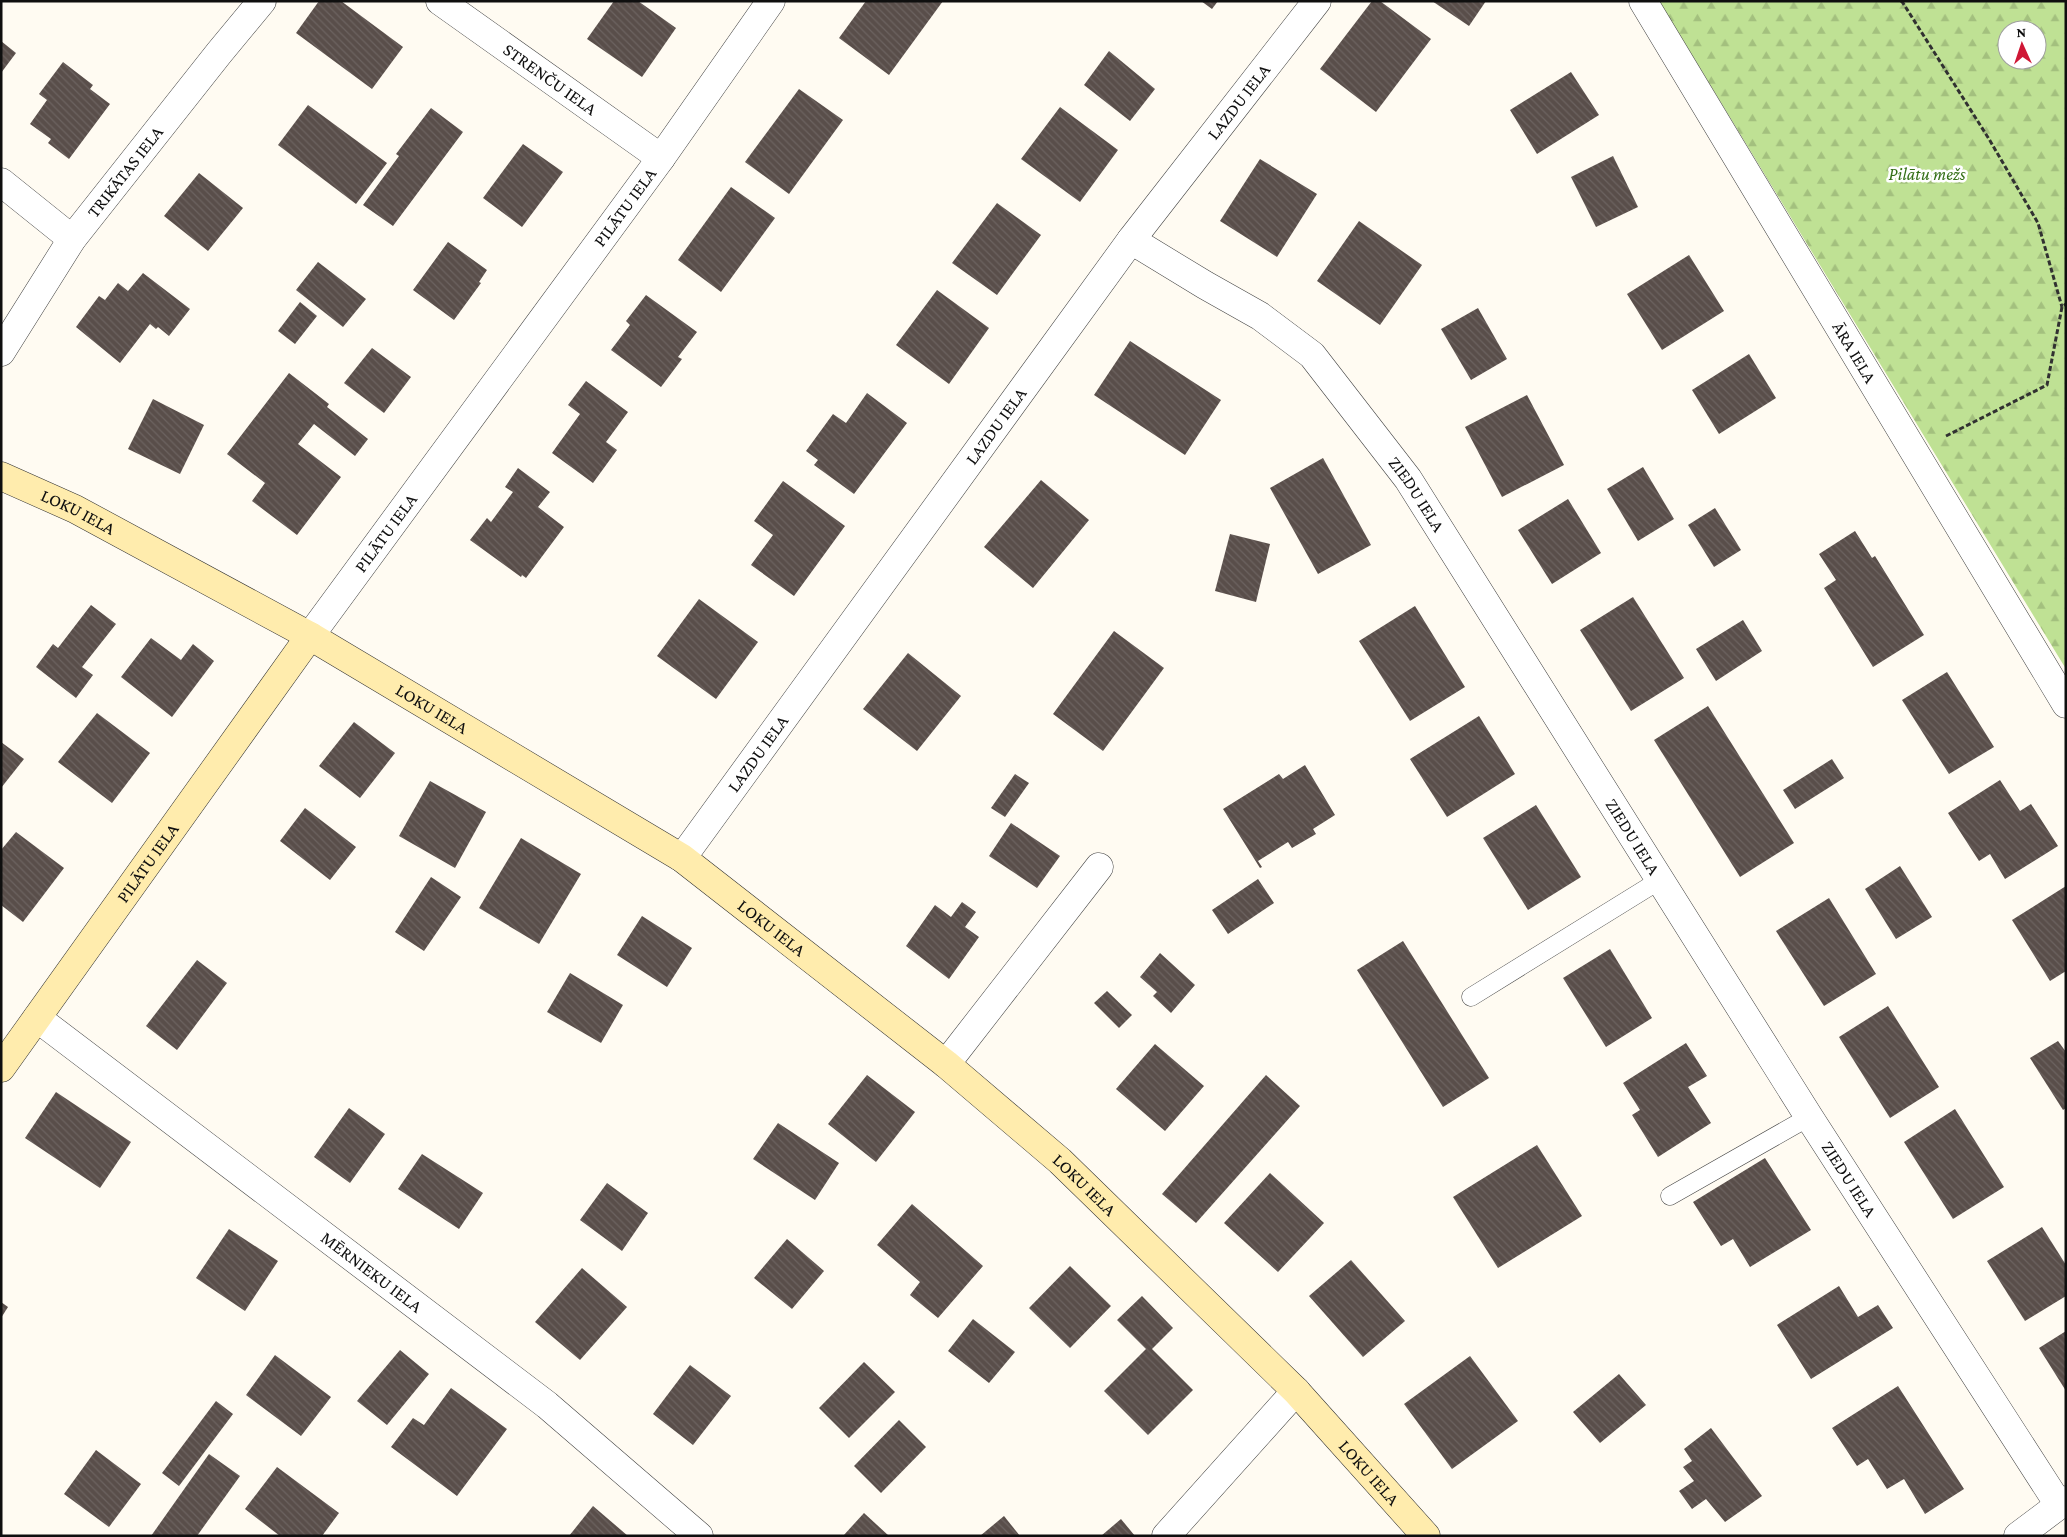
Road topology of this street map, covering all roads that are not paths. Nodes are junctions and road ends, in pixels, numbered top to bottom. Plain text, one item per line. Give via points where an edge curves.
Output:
1 (262, 1) edge
2 (440, 1) edge
3 (771, 1) edge
4 (1318, 1) edge
5 (1643, 1) edge
6 (661, 158) junction
7 (1, 182) edge
8 (72, 239) junction
9 (1131, 240) junction
10 (1, 352) edge
11 (1, 476) edge
12 (310, 636) junction
13 (2066, 704) edge
14 (682, 858) junction
15 (1099, 867) dead end
16 (1660, 880) junction
17 (1471, 997) dead end
18 (37, 1018) junction
19 (946, 1064) junction
20 (1, 1068) edge
21 (1809, 1117) junction
22 (1670, 1196) dead end
23 (1296, 1391) junction
24 (2062, 1503) edge
25 (699, 1536) edge
26 (1166, 1536) edge
27 (1426, 1536) edge
28 (2018, 1536) edge

1 - 8 street, TRIKĀTAS IELA
2 - 6 street, STRENČU IELA
3 - 6 street, PILĀTU IELA
4 - 9 street, LAZDU IELA
5 - 13 street, ĀRA IELA
6 - 12 street, PILĀTU IELA
7 - 8 street
8 - 10 street, TRIKĀTAS IELA
9 - 14 street, LAZDU IELA
9 - 16 street, ZIEDU IELA via 1260,316 1312,355 1408,479
11 - 12 street, LOKU IELA via 75,509
12 - 14 street, LOKU IELA
12 - 18 street, PILĀTU IELA
14 - 19 street, LOKU IELA
15 - 19 street
16 - 17 lane
16 - 21 street, ZIEDU IELA
18 - 20 street, PILĀTU IELA
18 - 25 street, MĒRNIEKU IELA via 547,1405
19 - 23 street, LOKU IELA via 1060,1161
21 - 22 lane
21 - 24 street, ZIEDU IELA
23 - 26 street
23 - 27 street, LOKU IELA
24 - 28 street

